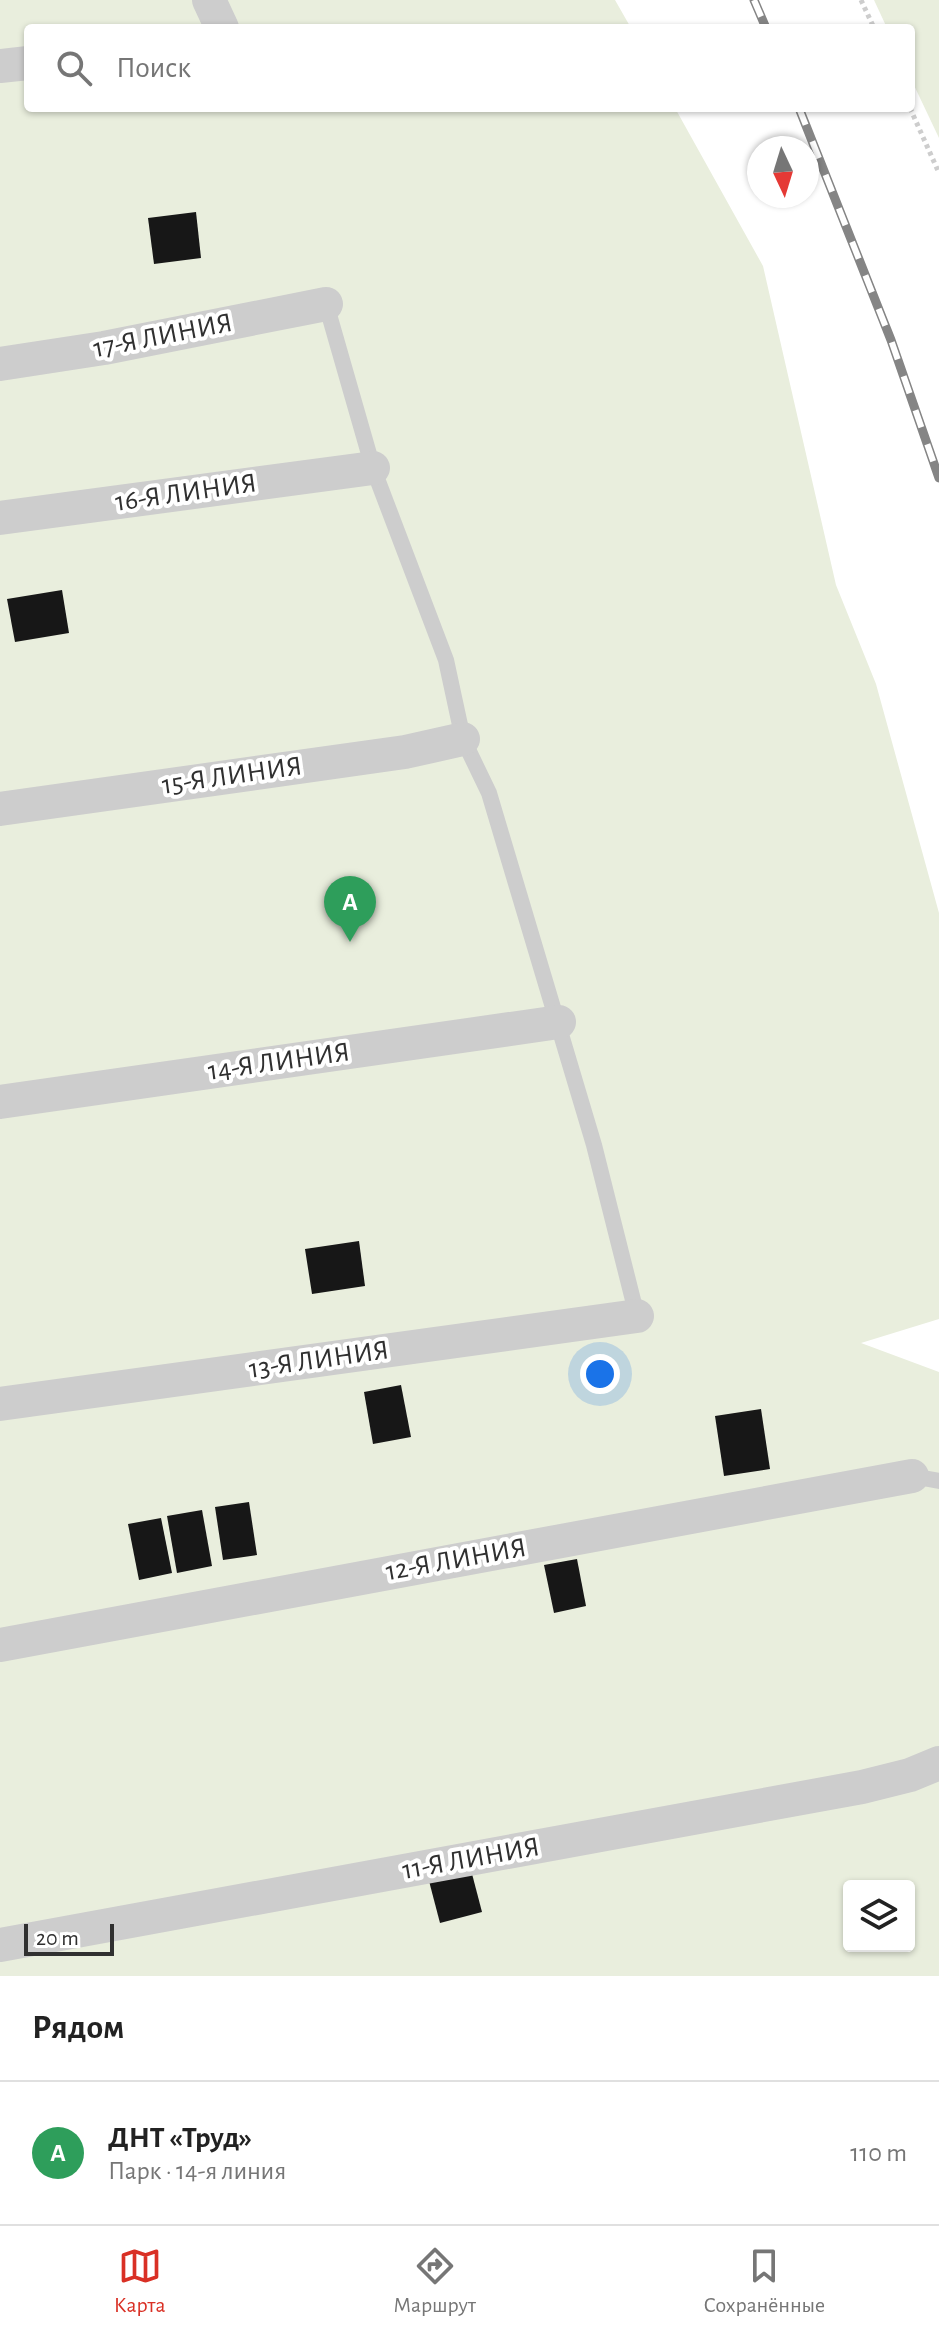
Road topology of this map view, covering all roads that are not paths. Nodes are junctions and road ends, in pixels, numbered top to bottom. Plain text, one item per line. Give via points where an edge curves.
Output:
1 (209, 0) edge
2 (220, 24) edge
3 (24, 63) edge
4 (0, 66) edge
5 (326, 304) joint
6 (0, 364) edge
7 (373, 468) junction
8 (0, 518) edge
9 (463, 739) junction
10 (0, 809) edge
11 (559, 1022) junction
12 (0, 1102) edge
13 (637, 1316) joint
14 (0, 1404) edge
15 (926, 1478) edge
16 (0, 1645) edge
17 (939, 1763) edge
18 (0, 1945) edge

1 - 2 street
3 - 4 street
5 - 6 street, 17-Я ЛИНИЯ
5 - 7 lane
7 - 8 street, 16-Я ЛИНИЯ
7 - 9 lane via 446,660
9 - 10 street, 15-Я ЛИНИЯ via 405,752
9 - 11 lane via 489,793
11 - 12 street, 14-Я ЛИНИЯ
11 - 13 lane
13 - 14 street, 13-Я ЛИНИЯ
15 - 16 street, 12-Я ЛИНИЯ
17 - 18 street, 11-Я ЛИНИЯ via 862,1787

